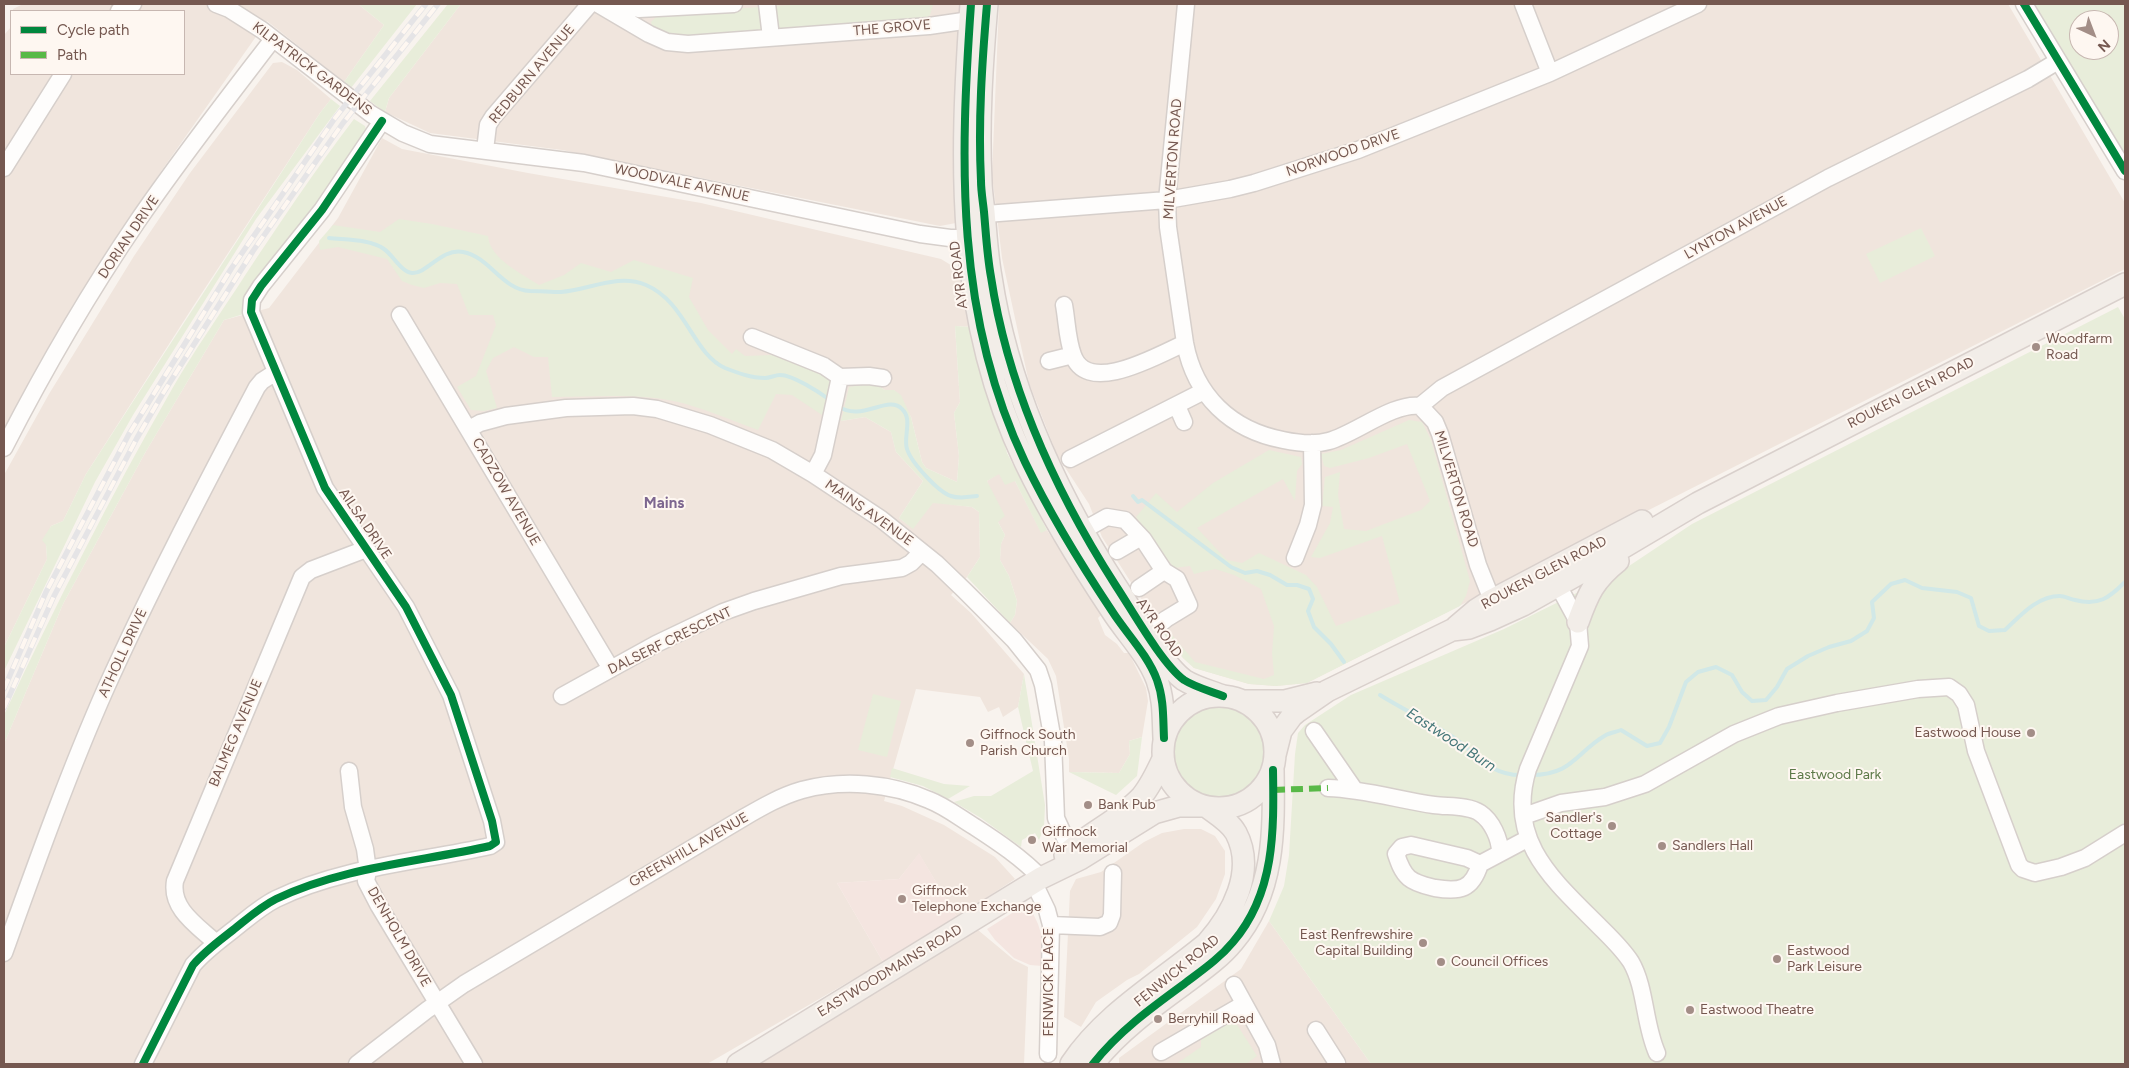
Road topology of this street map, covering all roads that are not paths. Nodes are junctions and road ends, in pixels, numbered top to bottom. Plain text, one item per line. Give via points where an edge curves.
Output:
1 (133, 4) edge
2 (216, 4) edge
3 (590, 4) edge
4 (598, 4) edge
5 (621, 4) edge
6 (734, 4) edge
7 (768, 4) edge
8 (1186, 4) edge
9 (1523, 4) edge
10 (1698, 4) edge
11 (2024, 4) edge
12 (975, 8) edge
13 (121, 10) edge
14 (771, 37) junction
15 (273, 39) junction
16 (2058, 61) junction
17 (1550, 73) junction
18 (62, 75) edge
19 (382, 121) junction
20 (485, 150) junction
21 (4, 168) edge
22 (2125, 171) edge
23 (1167, 200) junction
24 (975, 214) junction
25 (976, 238) junction
26 (2125, 284) edge
27 (1064, 305) dead end
28 (400, 315) dead end
29 (752, 337) dead end
30 (1185, 342) junction
31 (1073, 355) junction
32 (1049, 361) dead end
33 (276, 372) junction
34 (840, 377) junction
35 (883, 378) dead end
36 (1204, 391) junction
37 (1177, 406) junction
38 (1420, 406) junction
39 (1184, 422) dead end
40 (469, 429) junction
41 (1312, 443) junction
42 (4, 448) edge
43 (1070, 459) dead end
44 (813, 474) junction
45 (1698, 503) junction
46 (1665, 524) junction
47 (1082, 531) junction
48 (1141, 537) junction
49 (366, 549) junction
50 (1117, 551) dead end
51 (922, 552) junction
52 (1078, 558) junction
53 (1294, 558) dead end
54 (1164, 571) junction
55 (1554, 578) junction
56 (1139, 588) dead end
57 (1492, 600) junction
58 (1578, 622) junction
59 (1452, 630) junction
60 (1148, 634) junction
61 (611, 669) junction
62 (1327, 691) junction
63 (562, 696) dead end
64 (1233, 698) junction
65 (1314, 731) dead end
66 (1164, 738) junction
67 (1163, 759) junction
68 (1274, 763) junction
69 (348, 771) dead end
70 (1328, 788) dead end
71 (1354, 789) junction
72 (1204, 806) junction
73 (1524, 816) junction
74 (2125, 832) edge
75 (1527, 839) junction
76 (1500, 852) junction
77 (1076, 853) junction
78 (1480, 864) junction
79 (368, 870) junction
80 (1114, 873) dead end
81 (1037, 881) junction
82 (1051, 925) junction
83 (216, 943) junction
84 (4, 953) edge
85 (1234, 985) dead end
86 (436, 1002) junction
87 (1244, 1004) junction
88 (1316, 1030) dead end
89 (1161, 1052) dead end
90 (1657, 1052) dead end
91 (1048, 1054) dead end
92 (1269, 1063) edge
93 (143, 1064) edge
94 (357, 1064) edge
95 (474, 1064) edge
96 (738, 1064) edge
97 (1071, 1064) edge
98 (1093, 1064) edge
99 (1336, 1064) edge

1 - 13 street
2 - 15 street, KILPATRICK GARDENS via 247,20
3 - 20 street, REDBURN AVENUE via 493,117 488,125
4 - 14 street, THE GROVE via 667,42 688,44
5 - 6 street via 639,9
7 - 14 street
8 - 23 street, MILVERTON ROAD
9 - 17 street
10 - 17 street, NORWOOD DRIVE
11 - 16 street
12 - 14 street, THE GROVE via 907,28
12 - 24 main road, AYR ROAD via 964,130
15 - 19 street, KILPATRICK GARDENS
15 - 42 street, DORIAN DRIVE via 137,222 57,351
16 - 22 street
16 - 38 street, LYNTON AVENUE via 1828,178 1442,388
17 - 23 street, NORWOOD DRIVE via 1341,156 1230,189
18 - 21 street
19 - 20 street, WOODVALE AVENUE via 430,144
19 - 33 street, AILSA DRIVE via 322,210 252,300 253,319
20 - 25 street, WOODVALE AVENUE via 584,163 920,234
23 - 24 street, NORWOOD DRIVE
23 - 30 street, MILVERTON ROAD
24 - 25 main road, AYR ROAD
25 - 47 main road, AYR ROAD via 1018,392 1057,485
25 - 52 main road, AYR ROAD via 978,321 999,395 1032,475
26 - 45 main road, ROUKEN GLEN ROAD
27 - 31 street
28 - 40 street, CADZOW AVENUE
29 - 34 street via 824,366
30 - 31 street via 1121,370 1101,374 1079,365
30 - 36 street, MILVERTON ROAD via 1187,356
31 - 32 street
33 - 49 street, AILSA DRIVE via 323,483
33 - 84 street, ATHOLL DRIVE via 257,387 122,652 61,797
34 - 35 street
34 - 44 street via 822,455
36 - 37 street
36 - 41 street, MILVERTON ROAD via 1219,409 1250,431 1293,442
37 - 39 street
37 - 43 street
38 - 41 street, MILVERTON ROAD via 1405,406 1338,438
38 - 57 street, MILVERTON ROAD via 1438,428 1478,565
40 - 44 street, MAINS AVENUE via 480,423 536,411 633,406 665,411 739,435
40 - 61 street, CADZOW AVENUE
41 - 53 street via 1313,505
44 - 51 street, MAINS AVENUE
45 - 46 main road, ROUKEN GLEN ROAD
45 - 55 main road, ROUKEN GLEN ROAD via 1644,520
46 - 55 main road, ROUKEN GLEN ROAD
46 - 58 main road via 1601,574
47 - 48 street via 1106,517 1116,517 1125,520
47 - 52 street
47 - 60 main road, AYR ROAD
48 - 50 street
48 - 54 street
49 - 79 street, AILSA DRIVE via 406,607 451,695 497,838 490,846
49 - 83 street, BALMEG AVENUE via 302,577 174,881 173,891 179,906
51 - 61 street, DALSERF CRESCENT via 902,568 840,576 754,601 692,626
51 - 77 street, MAINS AVENUE via 1014,640 1038,670 1053,741 1056,818
52 - 66 main road, AYR ROAD via 1156,678 1163,703
54 - 56 street
54 - 60 street via 1177,579 1189,605
55 - 57 main road, ROUKEN GLEN ROAD
55 - 58 street
55 - 59 main road, ROUKEN GLEN ROAD via 1490,620
57 - 59 main road, ROUKEN GLEN ROAD
58 - 73 street via 1580,646 1521,790
59 - 62 main road, ROUKEN GLEN ROAD
60 - 64 main road, AYR ROAD via 1183,679
61 - 63 street, DALSERF CRESCENT
62 - 64 main road, ROUKEN GLEN ROAD via 1285,700
62 - 68 main road, ROUKEN GLEN ROAD via 1287,722 1281,731
64 - 66 main road via 1199,699 1182,709
64 - 68 main road via 1255,709 1267,722 1273,736
65 - 71 street
66 - 67 main road
67 - 72 main road via 1175,788
67 - 77 main road, EASTWOODMAINS ROAD via 1148,788 1137,801
68 - 72 main road via 1261,790 1248,800 1232,807
68 - 98 main road, FENWICK ROAD via 1267,875 1249,920 1223,952 1134,1021
69 - 79 street, DENHOLM DRIVE
70 - 71 street
71 - 76 street via 1396,799 1472,809 1487,820 1500,842
72 - 77 main road, EASTWOODMAINS ROAD via 1179,806 1154,813
72 - 97 main road, FENWICK ROAD via 1231,826 1240,843 1243,867 1240,888 1232,908 1206,943 1113,1017 1093,1035
73 - 74 street via 1561,803 1605,797 1645,784 1734,734 1779,716 1918,689 1949,687 1966,705 1972,739 1987,784 2023,869 2035,873 2061,867 2085,858
73 - 75 street
75 - 76 street
75 - 90 street via 1556,883 1616,942 1631,962
76 - 78 street
77 - 81 main road, EASTWOODMAINS ROAD
78 - 78 street via 1470,884 1458,890 1447,890 1410,879 1396,854 1402,847 1411,845 1454,854
79 - 83 street via 317,883 276,899
79 - 86 street, DENHOLM DRIVE via 366,882
80 - 82 street via 1109,923 1100,927
81 - 82 street, FENWICK PLACE
81 - 86 street, GREENHILL AVENUE via 1031,867 931,800 875,785 818,787 783,797 751,814
81 - 96 main road, EASTWOODMAINS ROAD
82 - 91 street, FENWICK PLACE
83 - 93 street via 193,965
85 - 87 street
86 - 94 street, GREENHILL AVENUE
86 - 95 street, DENHOLM DRIVE
87 - 89 street
87 - 92 street via 1267,1045
88 - 99 street

